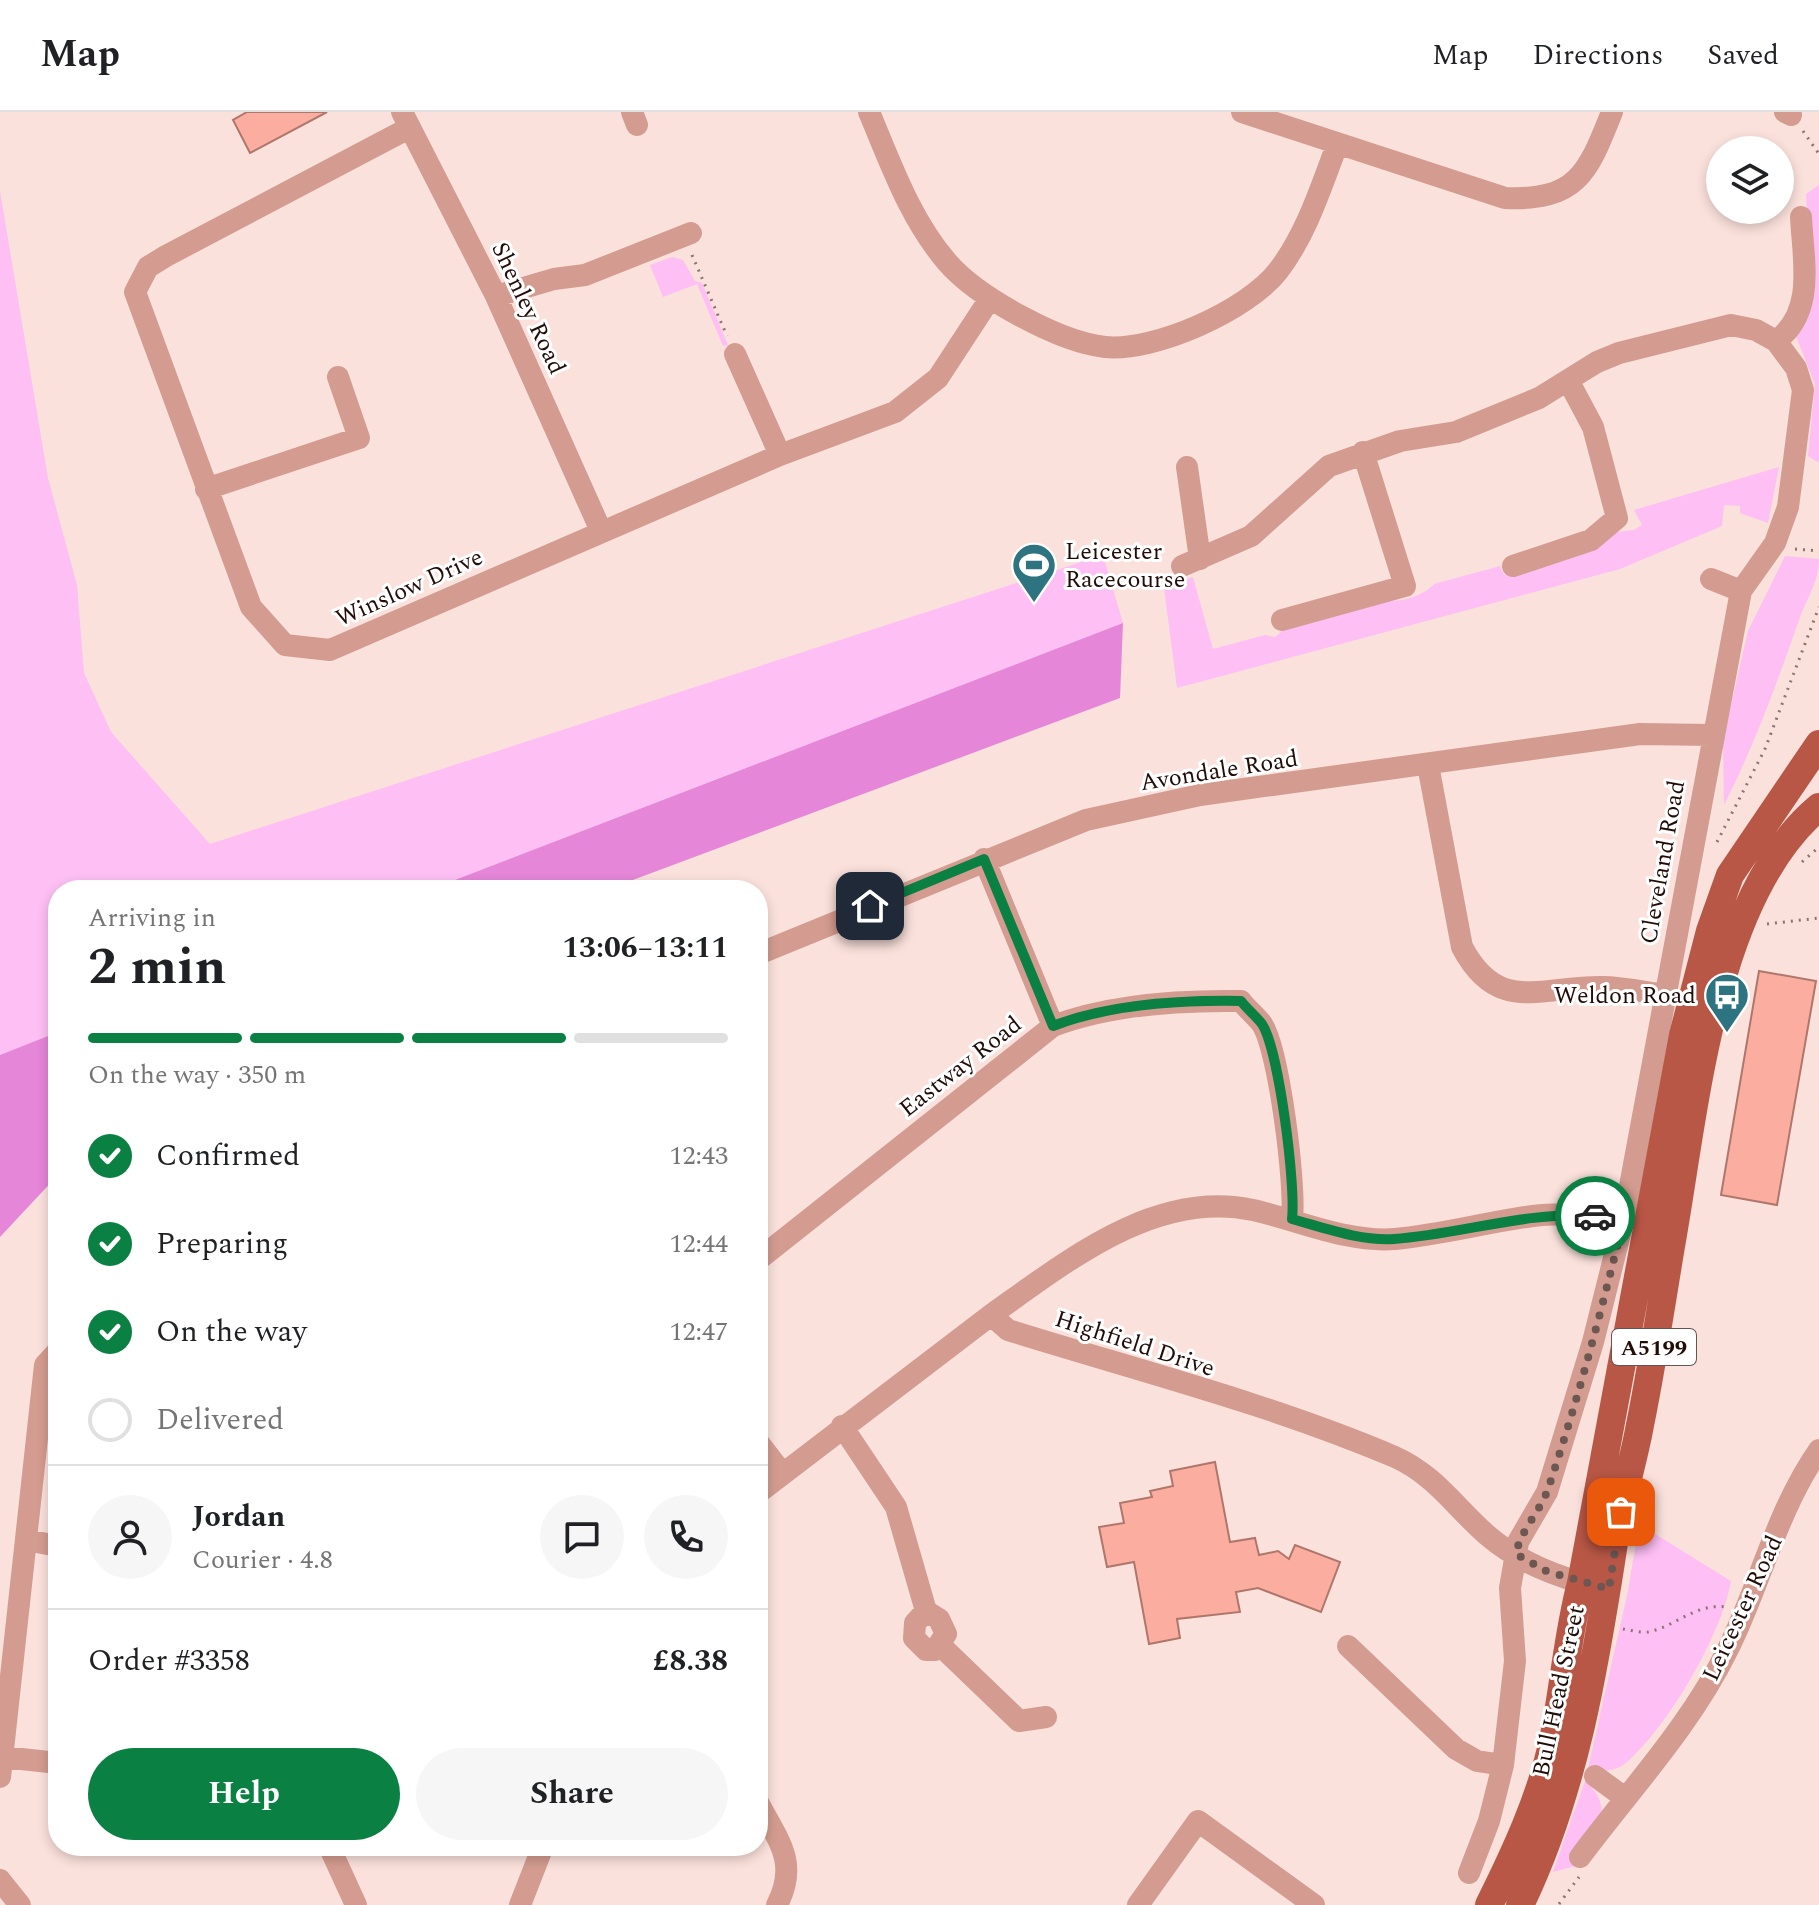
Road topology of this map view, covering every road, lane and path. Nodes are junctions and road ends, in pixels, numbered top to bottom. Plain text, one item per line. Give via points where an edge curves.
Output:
1 (869, 112) edge
2 (1242, 112) edge
3 (1612, 112) edge
4 (1788, 113) edge
5 (406, 120) edge
6 (1337, 145) junction
7 (1819, 154) edge
8 (1801, 217) dead end
9 (688, 234) joint
10 (496, 296) junction
11 (989, 300) junction
12 (1776, 341) junction
13 (735, 354) joint
14 (338, 377) dead end
15 (1569, 382) junction
16 (1363, 452) junction
17 (780, 455) junction
18 (1187, 467) dead end
19 (206, 489) junction
20 (601, 531) junction
21 (1513, 566) dead end
22 (1711, 579) dead end
23 (1741, 591) junction
24 (1819, 607) edge
25 (1282, 620) dead end
26 (1712, 735) junction
27 (1819, 744) edge
28 (1428, 765) junction
29 (1819, 807) edge
30 (1715, 844) dead end
31 (984, 859) junction
32 (1819, 918) edge
33 (1763, 925) dead end
34 (768, 950) edge
35 (1664, 995) junction
36 (1053, 1026) junction
37 (1624, 1218) junction
38 (1292, 1219) junction
39 (768, 1249) edge
40 (991, 1315) junction
41 (48, 1362) edge
42 (842, 1426) junction
43 (1819, 1450) edge
44 (768, 1455) edge
45 (782, 1473) junction
46 (768, 1485) edge
47 (26, 1540) junction
48 (48, 1544) edge
49 (1516, 1554) junction
50 (1595, 1586) junction
51 (1745, 1612) junction
52 (9, 1615) edge
53 (1602, 1628) junction
54 (1348, 1646) dead end
55 (1046, 1717) dead end
56 (48, 1764) edge
57 (1503, 1765) junction
58 (2, 1767) edge
59 (1595, 1776) dead end
60 (1625, 1798) junction
61 (768, 1822) edge
62 (334, 1856) edge
63 (539, 1856) edge
64 (1580, 1857) joint
65 (1469, 1873) dead end
66 (0, 1880) edge
67 (1520, 1904) edge
68 (20, 1905) edge
69 (356, 1905) edge
70 (520, 1905) edge
71 (777, 1905) edge
72 (1138, 1905) edge
73 (1314, 1905) edge
74 (1489, 1905) edge
75 (1560, 1905) edge

1 - 11 street via 908,205 948,263
2 - 6 street
3 - 6 street via 1590,167 1565,189 1534,199 1505,198
4 - 7 path
5 - 10 street, Shenley Road
5 - 19 street, Winslow Drive via 166,256 139,278 135,292 140,314
6 - 11 street via 1312,211 1278,272 1236,309 1171,338 1106,347 1045,328
8 - 12 street via 1805,302 1788,333
9 - 10 street via 585,275
9 - 13 path
10 - 20 street, Shenley Road
11 - 17 street, Winslow Drive via 938,378 895,412
12 - 15 street via 1744,326 1715,327 1619,353
12 - 23 street, Cleveland Road via 1796,368 1803,390 1792,482 1775,543
13 - 17 street
14 - 19 street via 359,438
15 - 16 street via 1456,432
15 - 21 street via 1593,427 1617,518 1591,540
16 - 18 street via 1314,476 1251,536 1191,563
16 - 25 street via 1405,586
17 - 20 street, Winslow Drive
19 - 20 street, Winslow Drive via 251,607 285,645 330,650
22 - 23 street
23 - 26 street, Cleveland Road
24 - 30 path via 1765,749
26 - 28 street, Avondale Road via 1640,734
26 - 35 street, Cleveland Road
27 - 50 main road, Bull Head Street / A5199 via 1730,875 1710,931 1683,1035
28 - 31 street, Avondale Road via 1200,795 1086,820
28 - 35 street via 1462,947 1474,970 1497,988 1519,994 1602,987
29 - 50 main road, Bull Head Street / A5199 via 1791,835 1756,886 1718,988 1641,1425 1614,1542
31 - 34 street, Avondale Road
31 - 36 street
32 - 33 path
35 - 37 street, Cleveland Road
36 - 38 street, Eastway Road via 1088,1012 1241,1001 1263,1025 1274,1067 1295,1196
36 - 39 street, Eastway Road
37 - 38 street via 1537,1215 1394,1239 1354,1236
37 - 49 street, Cleveland Road via 1547,1492
38 - 40 street via 1236,1206 1195,1206 1132,1225
40 - 42 street
40 - 49 street, Highfield Drive via 1008,1330 1395,1458 1425,1473 1488,1536
41 - 47 street
42 - 45 street
42 - 55 street via 896,1507 926,1611 946,1634 941,1646 1019,1721
43 - 51 street, Leicester Road via 1788,1506
44 - 45 street
45 - 46 street
47 - 48 street
47 - 52 street
49 - 50 street, Highfield Drive via 1546,1571
49 - 57 street via 1510,1588 1515,1661
50 - 53 main road, Bull Head Street / A5199
50 - 74 main road, Bull Head Street / A5199 via 1567,1638 1553,1739 1541,1781
51 - 53 path via 1715,1606 1649,1632
51 - 60 street, Leicester Road via 1689,1715
52 - 58 street
53 - 67 main road, Bull Head Street / A5199 via 1570,1772
54 - 57 street via 1456,1749 1477,1761
56 - 58 street
57 - 65 street
59 - 60 street
60 - 64 street, Leicester Road
61 - 71 street via 786,1857 788,1883
62 - 69 street
63 - 70 street
64 - 75 path via 1587,1865
66 - 68 street
72 - 73 street via 1198,1821

